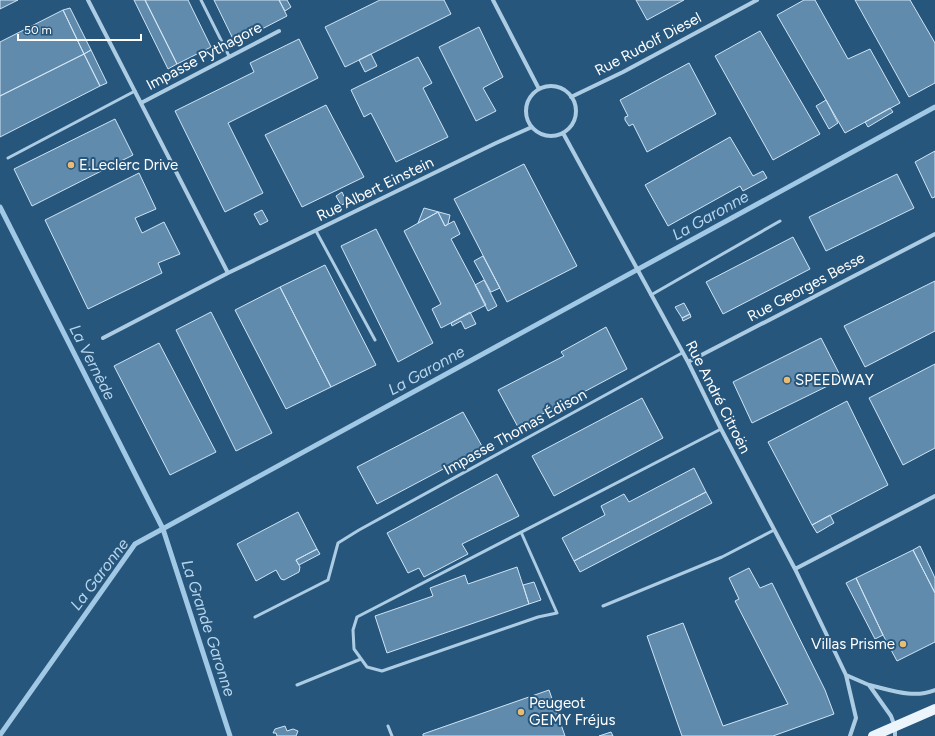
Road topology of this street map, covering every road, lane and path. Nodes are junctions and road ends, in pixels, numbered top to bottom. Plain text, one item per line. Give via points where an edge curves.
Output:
1 (88, 0) edge
2 (201, 0) edge
3 (493, 0) edge
4 (757, 0) edge
5 (279, 31) dead end
6 (230, 56) junction
7 (539, 89) junction
8 (135, 91) junction
9 (571, 97) junction
10 (141, 103) junction
11 (532, 127) junction
12 (563, 133) junction
13 (8, 158) dead end
14 (780, 221) dead end
15 (316, 230) junction
16 (935, 234) edge
17 (228, 273) junction
18 (651, 294) junction
19 (103, 338) dead end
20 (374, 340) dead end
21 (682, 353) junction
22 (688, 362) junction
23 (721, 429) junction
24 (935, 496) edge
25 (774, 530) junction
26 (521, 532) junction
27 (795, 569) junction
28 (603, 606) dead end
29 (255, 616) dead end
30 (361, 659) junction
31 (846, 675) junction
32 (869, 684) junction
33 (297, 685) dead end
34 (935, 690) edge
35 (935, 709) edge
36 (388, 726) dead end
37 (895, 731) edge
38 (392, 736) edge
39 (850, 736) edge
40 (873, 736) edge

1 - 8 street
2 - 6 lane
3 - 7 street
4 - 9 street, Rue Rudolf Diesel
5 - 6 street, Impasse Pythagore
6 - 10 street, Impasse Pythagore
7 - 9 street via 558,88
7 - 11 street via 526,105 526,114
8 - 10 street
8 - 13 lane
9 - 12 street via 575,117
10 - 17 street
11 - 12 street via 544,135
11 - 15 street, Rue Albert Einstein
12 - 18 street, Rue André Citroën
14 - 18 lane
15 - 17 street, Rue Albert Einstein
15 - 20 lane
16 - 22 street, Rue Georges Besse
17 - 19 street, Rue Albert Einstein
18 - 21 street, Rue André Citroën
21 - 22 street, Rue André Citroën
21 - 29 lane, Impasse Thomas Édison via 359,530 338,543 328,580
22 - 23 street, Rue André Citroën
23 - 25 street, Rue André Citroën
23 - 26 lane
24 - 27 street
25 - 27 street, Rue André Citroën
25 - 28 lane via 722,558
26 - 30 lane via 357,617 353,630 354,648
26 - 30 lane via 557,613 382,671 367,667
27 - 31 street, Rue André Citroën
30 - 33 lane
31 - 32 street
31 - 39 street, Rue André Citroën via 856,718
32 - 34 street via 906,694 929,693
32 - 37 street via 891,716
35 - 37 main road
36 - 38 lane
37 - 40 main road

